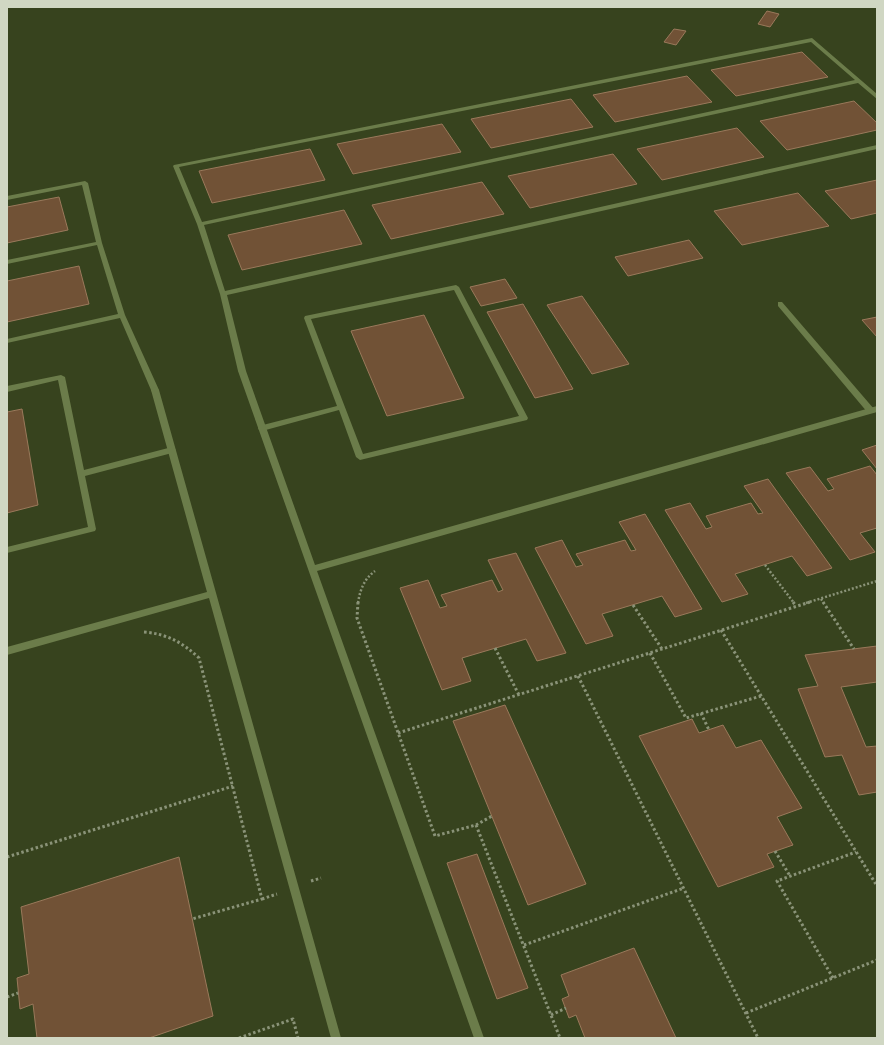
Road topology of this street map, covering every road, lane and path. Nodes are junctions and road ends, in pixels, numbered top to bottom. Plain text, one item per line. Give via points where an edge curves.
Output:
1 (859, 81) junction
2 (877, 97) edge
3 (877, 147) edge
4 (7, 198) edge
5 (200, 224) junction
6 (99, 244) junction
7 (7, 262) edge
8 (223, 294) junction
9 (780, 304) dead end
10 (122, 315) junction
11 (7, 341) edge
12 (7, 389) edge
13 (341, 407) junction
14 (874, 410) edge
15 (262, 428) junction
16 (172, 450) junction
17 (80, 474) junction
18 (7, 550) edge
19 (765, 565) dead end
20 (312, 569) junction
21 (376, 570) dead end
22 (877, 581) edge
23 (212, 594) junction
24 (821, 599) junction
25 (633, 605) dead end
26 (796, 606) junction
27 (722, 630) junction
28 (143, 632) dead end
29 (495, 648) dead end
30 (662, 649) junction
31 (854, 649) dead end
32 (7, 651) edge
33 (650, 653) junction
34 (578, 676) junction
35 (518, 695) junction
36 (761, 696) junction
37 (702, 713) junction
38 (709, 730) dead end
39 (398, 733) junction
40 (232, 786) junction
41 (492, 816) dead end
42 (476, 824) junction
43 (776, 851) dead end
44 (856, 852) junction
45 (7, 857) edge
46 (790, 876) junction
47 (877, 886) edge
48 (684, 888) junction
49 (192, 919) dead end
50 (524, 944) junction
51 (877, 960) edge
52 (833, 978) junction
53 (18, 993) dead end
54 (7, 997) edge
55 (566, 1008) dead end
56 (746, 1013) junction
57 (551, 1015) junction
58 (239, 1038) edge
59 (298, 1038) edge
60 (336, 1038) edge
61 (479, 1038) edge
62 (560, 1038) edge
63 (758, 1038) edge

1 - 2 street
1 - 5 street
1 - 5 street via 812,40 176,166
3 - 8 street
4 - 6 street via 85,183
5 - 8 street
6 - 7 street
6 - 10 street
8 - 15 street via 242,371
9 - 14 street
10 - 11 street
10 - 16 street via 155,390
12 - 17 street via 61,377
13 - 13 street via 360,457 524,418 456,287 308,318
13 - 15 street
14 - 20 street
15 - 20 street
16 - 17 street
16 - 23 street
17 - 18 street via 92,529
19 - 26 path
20 - 61 street
21 - 39 path via 370,574 358,594 357,618
22 - 24 path
23 - 32 street
23 - 60 street
24 - 26 path
24 - 31 path
25 - 30 path
26 - 27 path
27 - 30 path
27 - 36 path
28 - 40 path via 158,633 183,643 199,658
29 - 35 path
30 - 33 path
33 - 34 path
33 - 37 path via 686,718
34 - 35 path
34 - 48 path
35 - 39 path
36 - 37 path
36 - 44 path
37 - 38 path
39 - 42 path via 435,836
40 - 45 path
40 - 49 path via 262,900
41 - 42 path
42 - 50 path
43 - 46 path
44 - 46 path
44 - 47 path
46 - 52 path via 777,881
48 - 50 path
48 - 56 path
50 - 57 path
51 - 52 path
52 - 56 path
53 - 54 path
55 - 57 path
56 - 63 path
57 - 62 path
58 - 59 path via 293,1019

